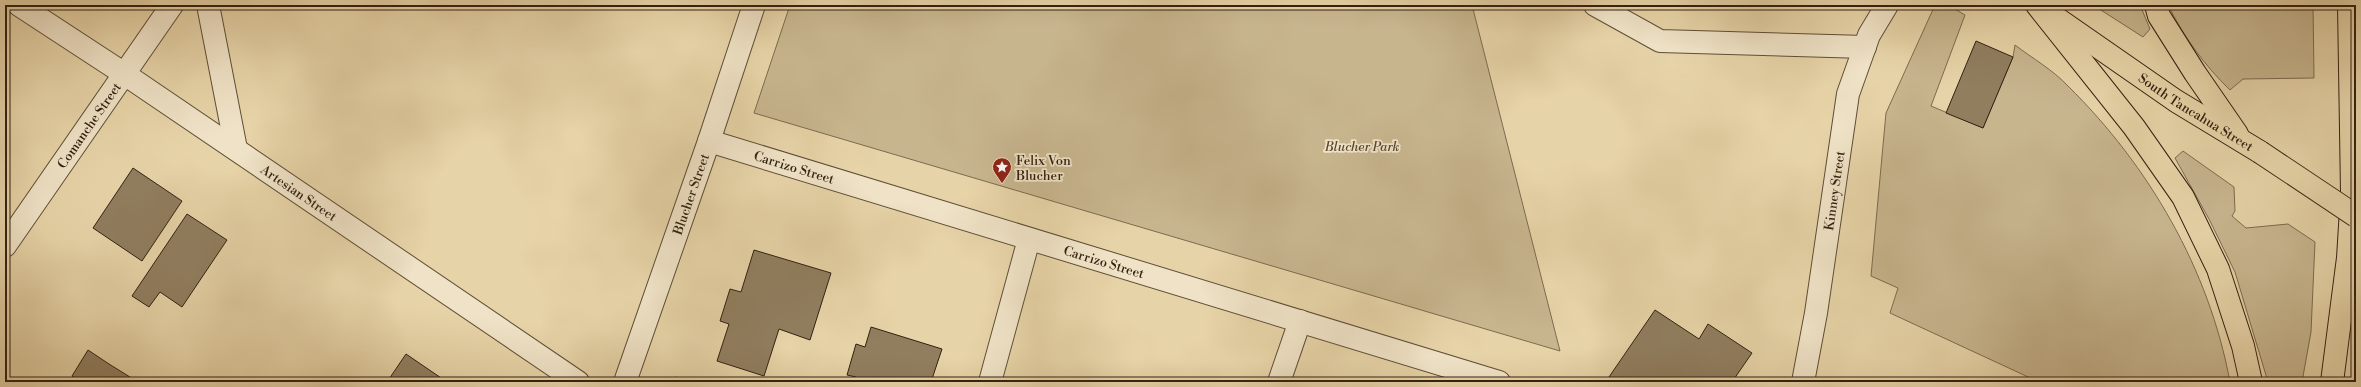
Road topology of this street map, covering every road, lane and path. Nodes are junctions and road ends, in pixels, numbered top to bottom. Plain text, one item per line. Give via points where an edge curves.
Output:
1 (19, 5) edge
2 (172, 5) edge
3 (208, 5) edge
4 (754, 5) edge
5 (1595, 5) edge
6 (1886, 5) edge
7 (2037, 5) edge
8 (2156, 5) edge
9 (2348, 5) edge
10 (1865, 47) junction
11 (123, 73) junction
12 (2241, 139) junction
13 (709, 141) junction
14 (236, 149) junction
15 (2356, 216) edge
16 (1029, 239) junction
17 (5, 246) edge
18 (1300, 321) junction
19 (578, 382) edge
20 (625, 382) edge
21 (990, 382) edge
22 (1279, 382) edge
23 (1499, 382) edge
24 (1803, 382) edge
25 (2251, 382) edge
26 (2332, 382) edge

1 - 11 street, Artesian Street
2 - 11 street, Comanche Street
3 - 14 street
4 - 13 street, Blucher Street
5 - 10 street via 1660,41
6 - 10 street, Kinney Street
7 - 12 main road, South Tancahua Street via 2176,101
7 - 25 main road via 2134,126 2183,197 2218,269 2244,346
8 - 12 main road via 2159,16 2194,72
9 - 26 main road via 2352,193 2348,258
10 - 24 street, Kinney Street via 1848,94 1816,313
11 - 14 street, Artesian Street
11 - 17 street, Comanche Street
12 - 15 main road, South Tancahua Street, bridge
13 - 16 street, Carrizo Street
13 - 20 street, Blucher Street
14 - 19 street, Artesian Street
16 - 18 street, Carrizo Street
16 - 21 street
18 - 22 street
18 - 23 street, Carrizo Street

